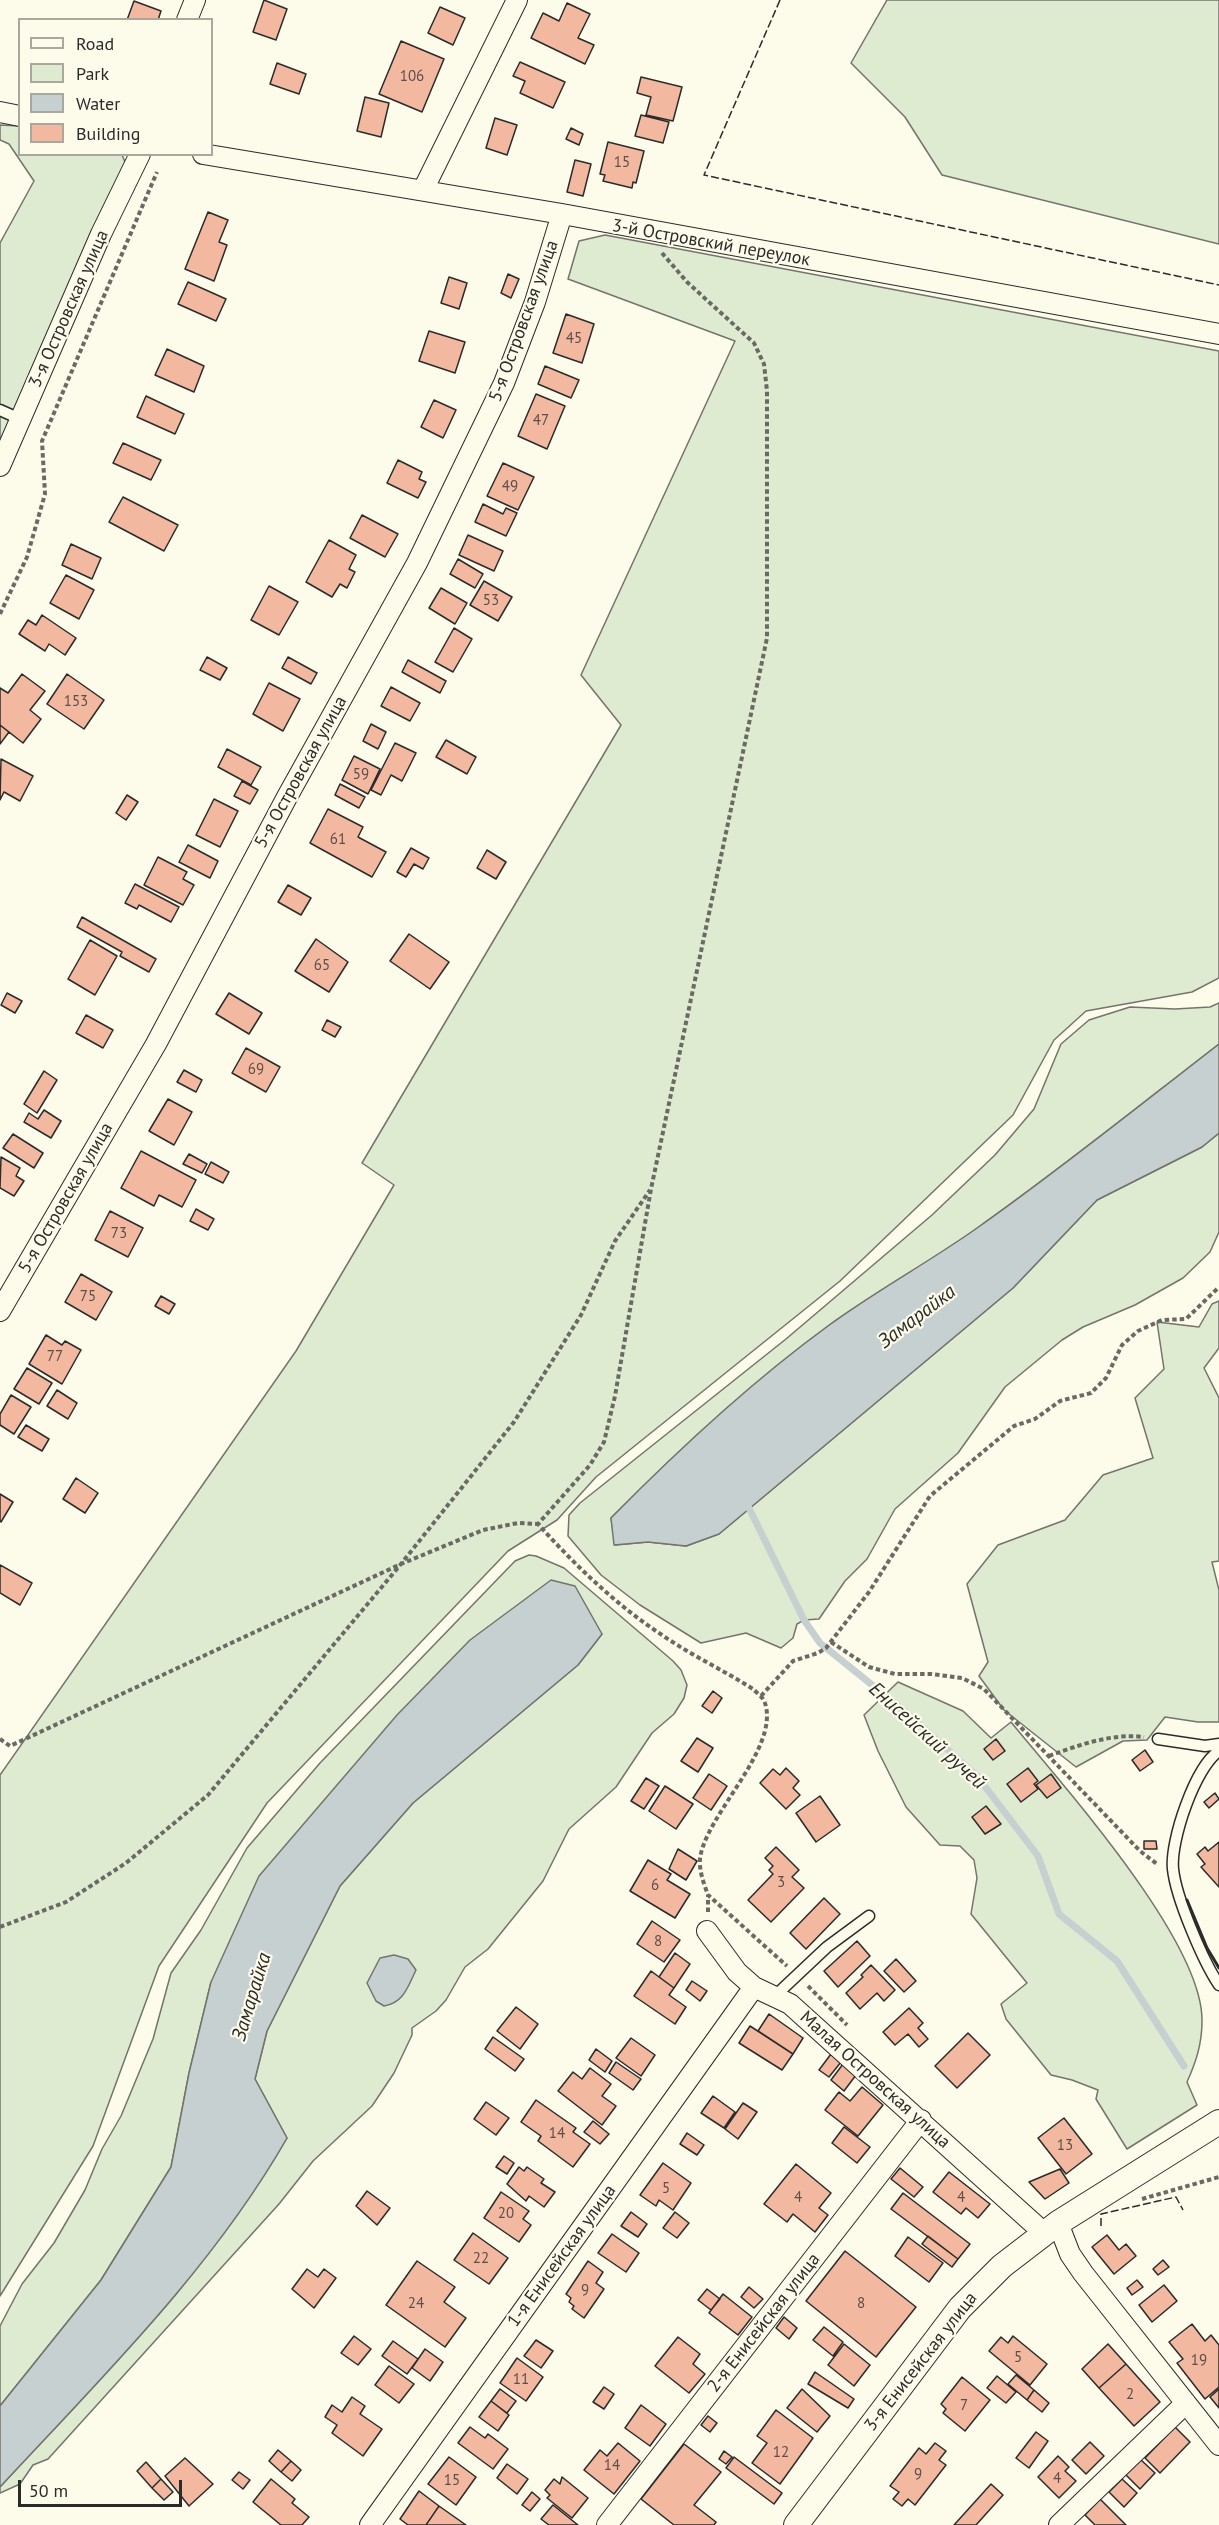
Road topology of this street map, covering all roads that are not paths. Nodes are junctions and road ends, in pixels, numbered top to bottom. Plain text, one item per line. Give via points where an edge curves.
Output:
1 (195, 0) edge
2 (517, 0) edge
3 (188, 18) edge
4 (0, 112) edge
5 (18, 116) edge
6 (139, 156) edge
7 (213, 156) edge
8 (423, 190) junction
9 (562, 214) junction
10 (1219, 334) edge
11 (0, 410) edge
12 (20, 420) junction
13 (0, 466) edge
14 (0, 1311) edge
15 (1158, 1739) road end
16 (1219, 1744) edge
17 (1219, 1751) edge
18 (869, 1916) dead end
19 (707, 1931) dead end
20 (1219, 1985) edge
21 (754, 1987) junction
22 (776, 1995) junction
23 (921, 2120) junction
24 (1219, 2122) edge
25 (1051, 2228) junction
26 (1186, 2403) junction
27 (1219, 2445) edge
28 (370, 2525) edge
29 (607, 2525) edge
30 (796, 2525) edge
31 (1059, 2525) edge

1 - 3 street
2 - 8 street
4 - 5 street
6 - 12 street, 3-я Островская улица
7 - 8 street, 3-й Островский переулок
8 - 9 street, 3-й Островский переулок
9 - 10 street, 3-й Островский переулок
9 - 14 street, 5-я Островская улица via 504,383 417,563 156,1044
11 - 12 lane
12 - 13 street, 3-я Островская улица
15 - 16 lane via 1204,1746
17 - 20 lane via 1197,1777 1174,1850 1173,1869 1188,1919
18 - 22 lane via 796,1974
19 - 21 street, Малая Островская улица via 737,1972
21 - 22 street, Малая Островская улица
21 - 28 street, 1-я Енисейская улица
22 - 23 street, Малая Островская улица
23 - 25 street, Малая Островская улица
23 - 29 street, 2-я Енисейская улица
24 - 25 street, 3-я Енисейская улица
25 - 26 street, Малая Островская улица
25 - 30 street, 3-я Енисейская улица via 1002,2266 960,2308
26 - 27 street, Малая Островская улица
26 - 31 street

